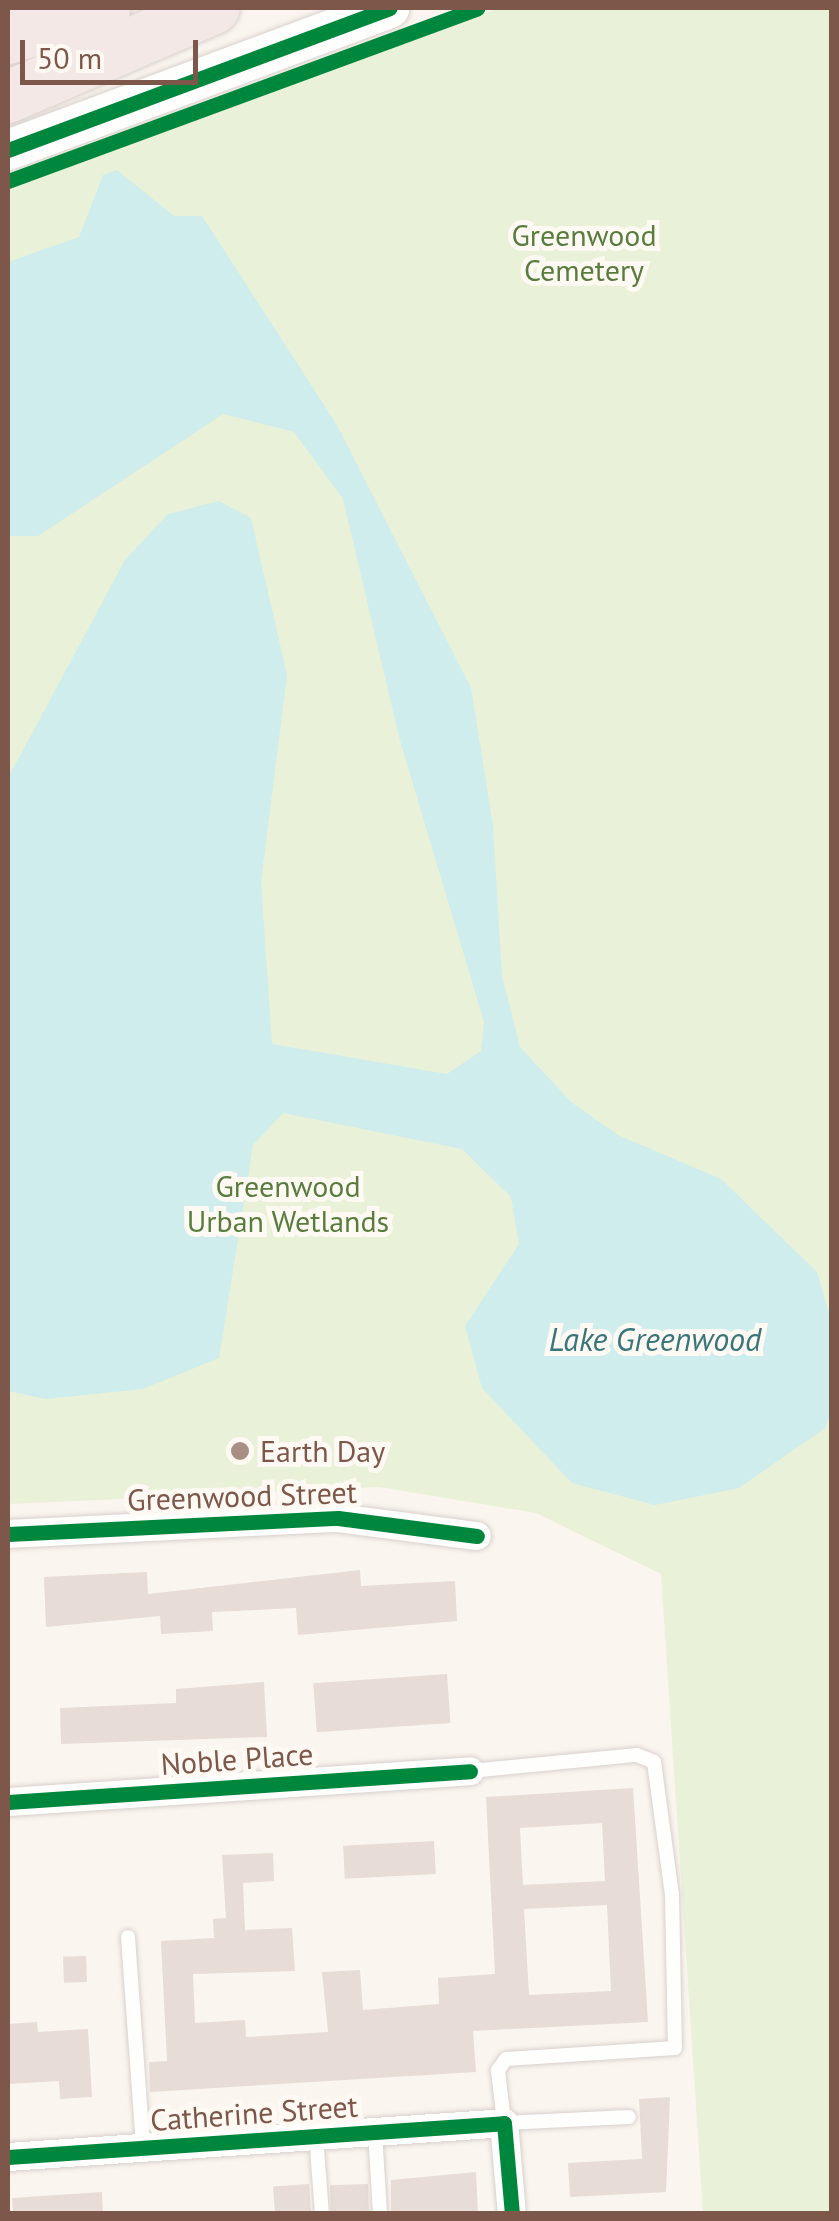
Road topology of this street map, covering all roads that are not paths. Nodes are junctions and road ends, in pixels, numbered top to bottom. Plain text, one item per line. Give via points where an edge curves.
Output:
1 (104, 8) edge
2 (214, 8) edge
3 (388, 8) edge
4 (8, 38) edge
5 (8, 97) edge
6 (8, 150) edge
7 (8, 1534) edge
8 (477, 1536) dead end
9 (470, 1771) joint
10 (8, 1802) edge
11 (128, 1937) dead end
12 (629, 2117) dead end
13 (504, 2123) junction
14 (375, 2132) junction
15 (316, 2136) junction
16 (142, 2148) junction
17 (8, 2157) edge
18 (322, 2214) edge
19 (380, 2214) edge
20 (512, 2214) edge

1 - 4 highway
2 - 5 highway
3 - 6 main road
7 - 8 street, Greenwood Street via 338,1518
9 - 10 street, Noble Place
9 - 13 lane via 637,1755 654,1762 672,1895 675,2048 506,2060 498,2070
11 - 16 lane
12 - 13 lane
13 - 14 street, Catherine Street
13 - 20 street
14 - 15 street, Catherine Street
14 - 19 lane
15 - 16 street, Catherine Street
15 - 18 lane
16 - 17 street, Catherine Street

